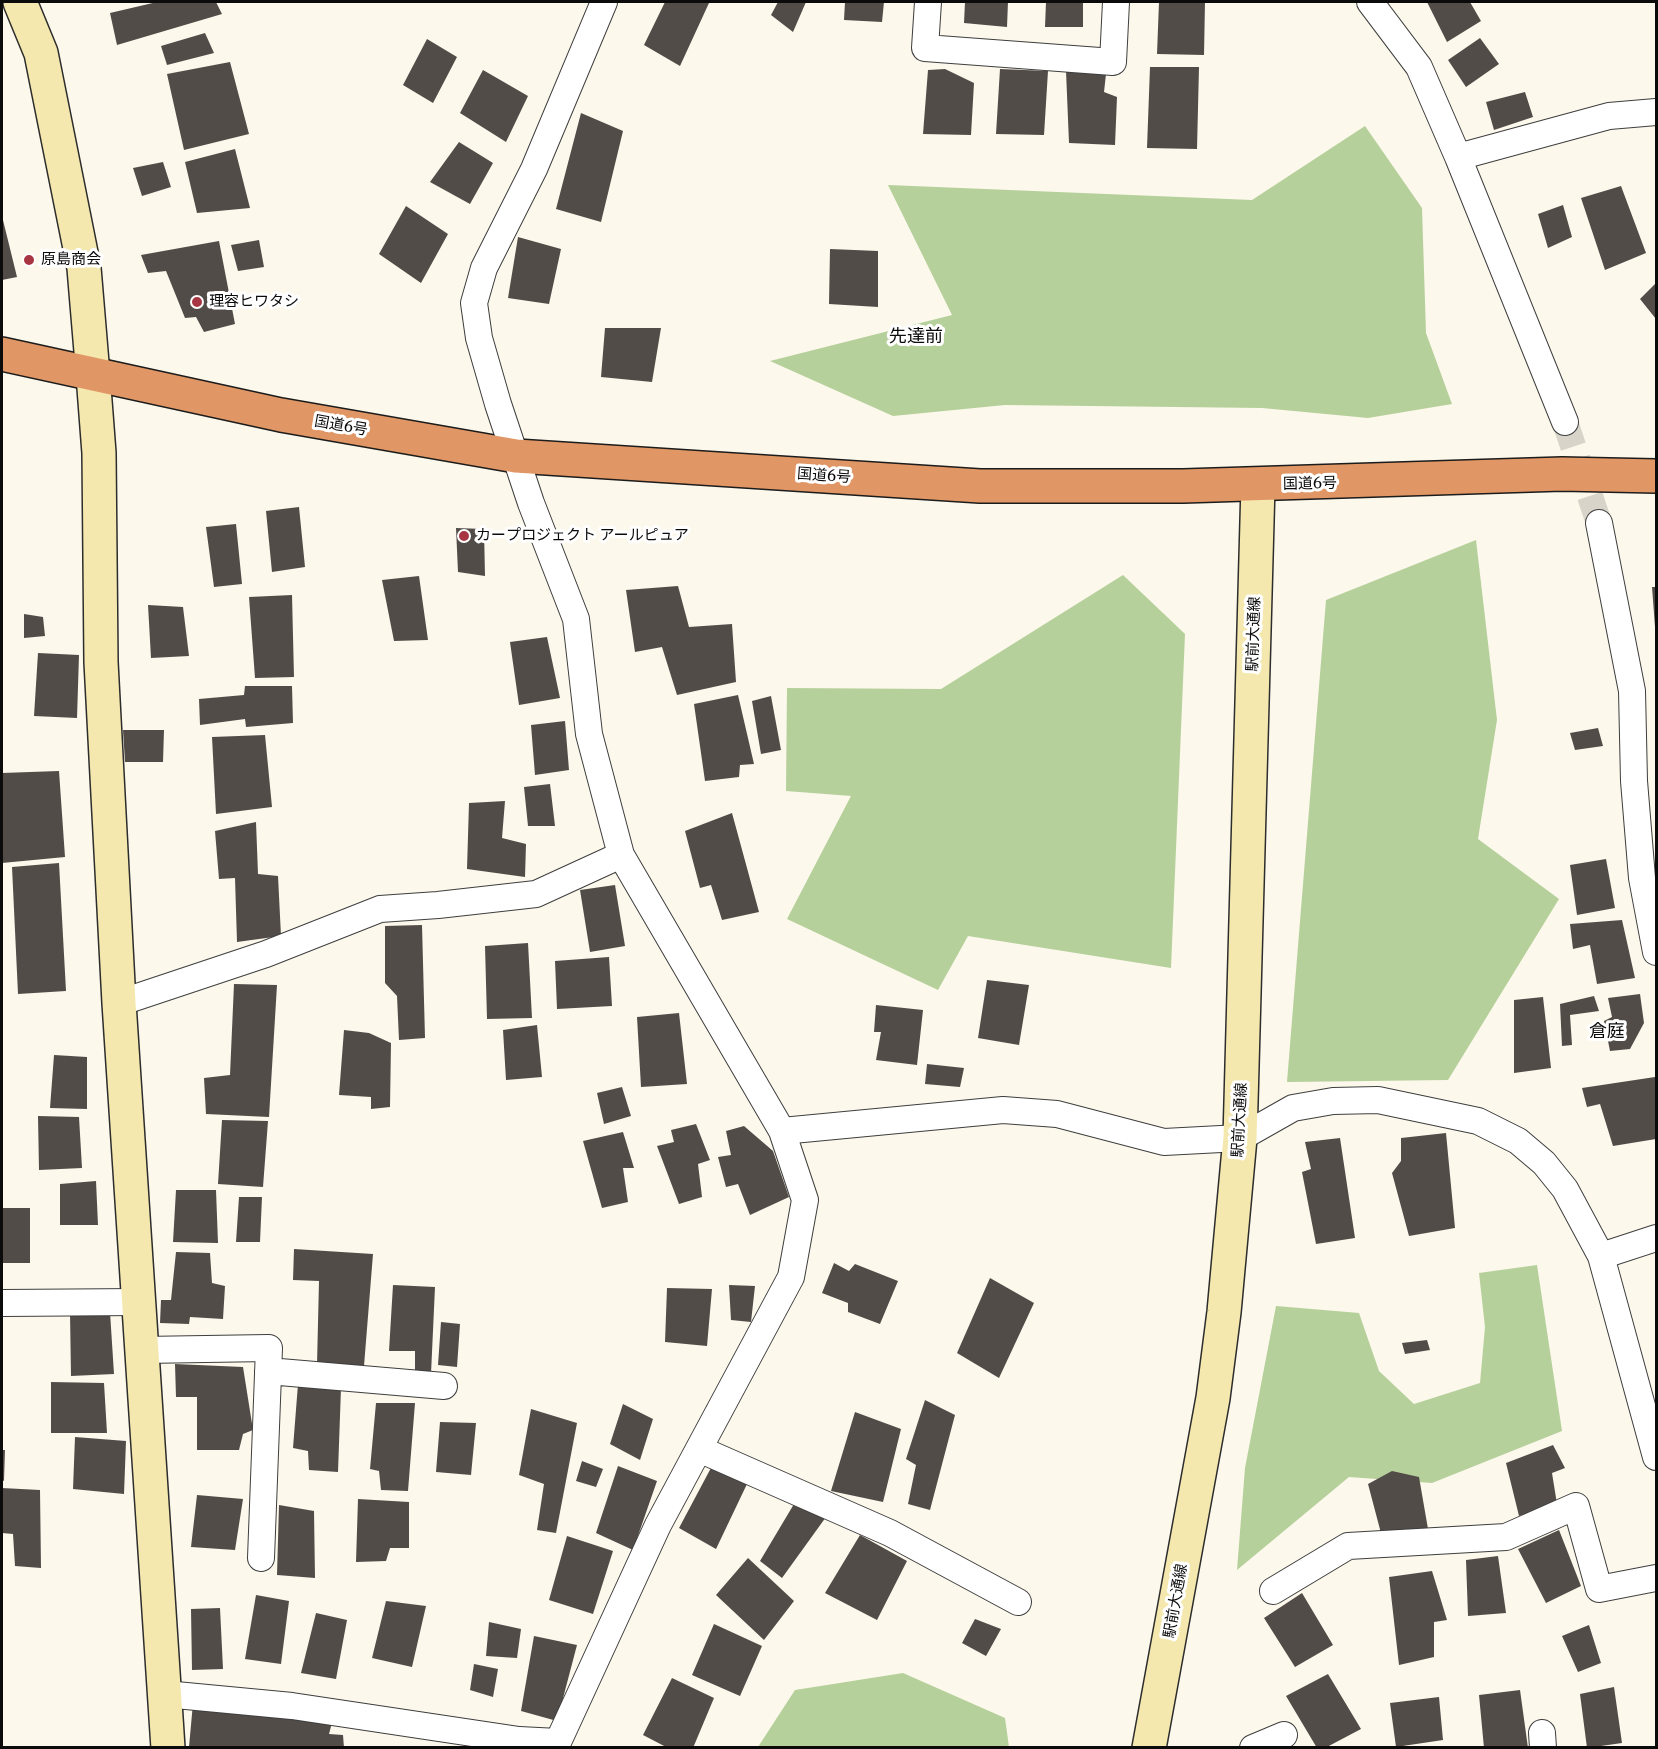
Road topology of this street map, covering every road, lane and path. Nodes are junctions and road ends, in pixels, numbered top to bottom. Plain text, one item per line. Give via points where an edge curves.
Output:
1 (21, 2) edge
2 (604, 2) edge
3 (928, 2) edge
4 (1116, 2) edge
5 (1370, 2) edge
6 (1656, 112) edge
7 (1458, 157) junction
8 (2, 354) edge
9 (93, 375) junction
10 (1565, 422) tunnel mouth
11 (516, 456) junction
12 (1656, 476) edge
13 (1258, 485) junction
14 (1599, 523) tunnel mouth
15 (621, 855) junction
16 (1656, 952) edge
17 (119, 1003) junction
18 (782, 1131) junction
19 (1240, 1138) junction
20 (1656, 1238) edge
21 (1601, 1256) junction
22 (139, 1302) junction
23 (2, 1303) edge
24 (142, 1350) junction
25 (268, 1371) junction
26 (444, 1386) dead end
27 (699, 1449) junction
28 (1656, 1457) edge
29 (261, 1558) dead end
30 (1656, 1578) edge
31 (1273, 1591) dead end
32 (1018, 1602) dead end
33 (165, 1694) junction
34 (1284, 1735) dead end
35 (168, 1748) edge
36 (1149, 1748) edge
37 (1253, 1748) edge

1 - 9 street via 41,53 84,268
2 - 11 street via 534,169 484,268 474,303 482,349
3 - 4 street via 924,48 1113,62
5 - 7 street via 1419,67
6 - 7 street via 1609,116
7 - 10 street
8 - 9 highway, 国道6号
9 - 11 highway, 国道6号 via 281,416
9 - 17 street via 99,453 101,662
11 - 13 highway, 国道6号 via 980,486
11 - 15 street via 576,619 589,734
12 - 13 highway, 国道6号 via 1562,474
13 - 19 street, 駅前大通線
14 - 16 street via 1632,691 1642,878
15 - 17 street via 536,894 380,909 266,954
15 - 18 street
17 - 22 street
18 - 19 street via 1003,1110 1057,1114 1164,1142
18 - 27 street via 805,1200 791,1277
19 - 21 street via 1293,1108 1333,1101 1378,1100 1478,1121 1518,1141 1544,1163 1565,1189
19 - 36 street, 駅前大通線 via 1213,1398
20 - 21 street
21 - 28 street
22 - 23 street
22 - 24 street
24 - 25 street via 269,1348
24 - 33 street
25 - 26 street
25 - 29 street
27 - 32 street via 890,1533
27 - 33 street via 648,1546 558,1742 519,1740 292,1706
30 - 31 street via 1599,1589 1576,1506 1506,1537 1348,1546
33 - 35 street
34 - 37 street

